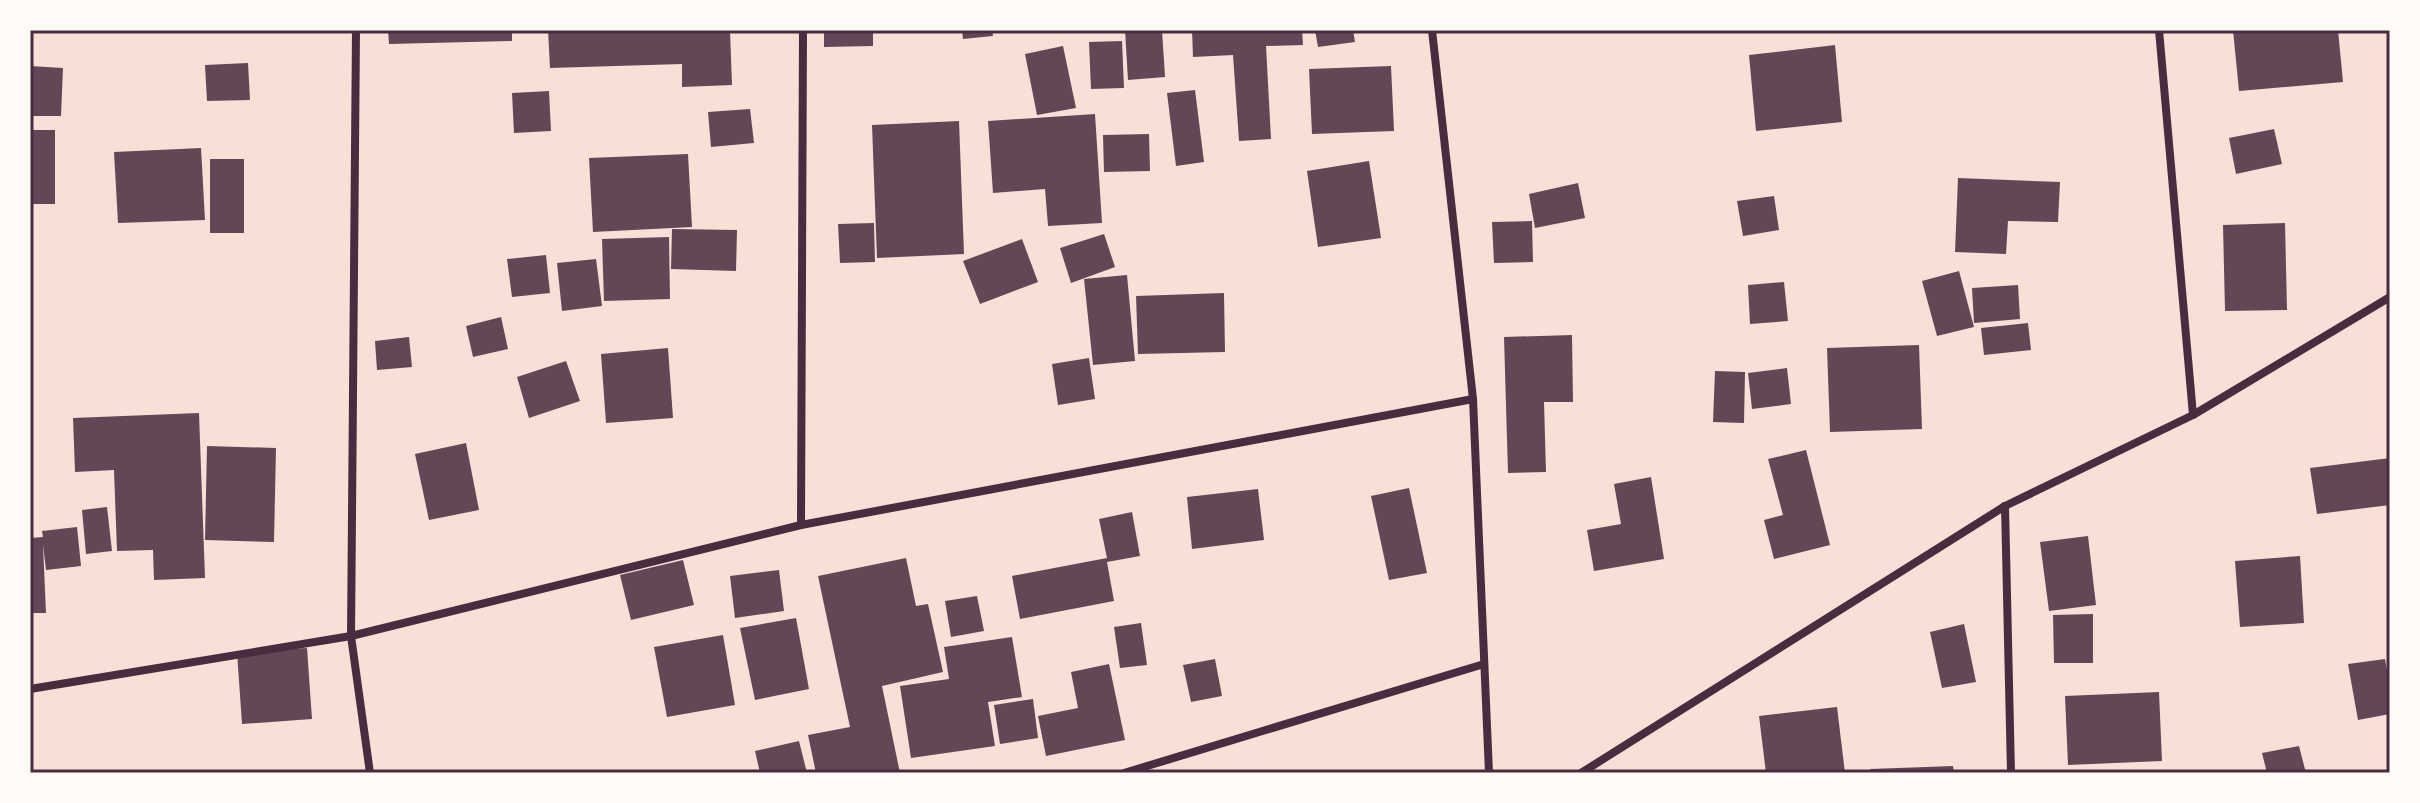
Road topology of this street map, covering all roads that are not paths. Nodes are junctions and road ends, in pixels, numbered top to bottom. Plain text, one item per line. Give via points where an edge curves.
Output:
1 (356, 30) edge
2 (803, 30) edge
3 (1432, 30) edge
4 (2159, 30) edge
5 (2390, 297) edge
6 (1473, 399) junction
7 (2193, 415) junction
8 (2005, 506) junction
9 (801, 525) junction
10 (351, 636) junction
11 (1484, 664) junction
12 (30, 689) edge
13 (370, 773) edge
14 (1124, 773) edge
15 (1489, 773) edge
16 (1581, 773) edge
17 (2011, 773) edge

1 - 10 street
2 - 9 street
3 - 6 street
4 - 7 street
5 - 7 street
6 - 9 street
6 - 11 street
7 - 8 street
8 - 16 street
8 - 17 street
9 - 10 street
10 - 12 street
10 - 13 street
11 - 14 street
11 - 15 street

